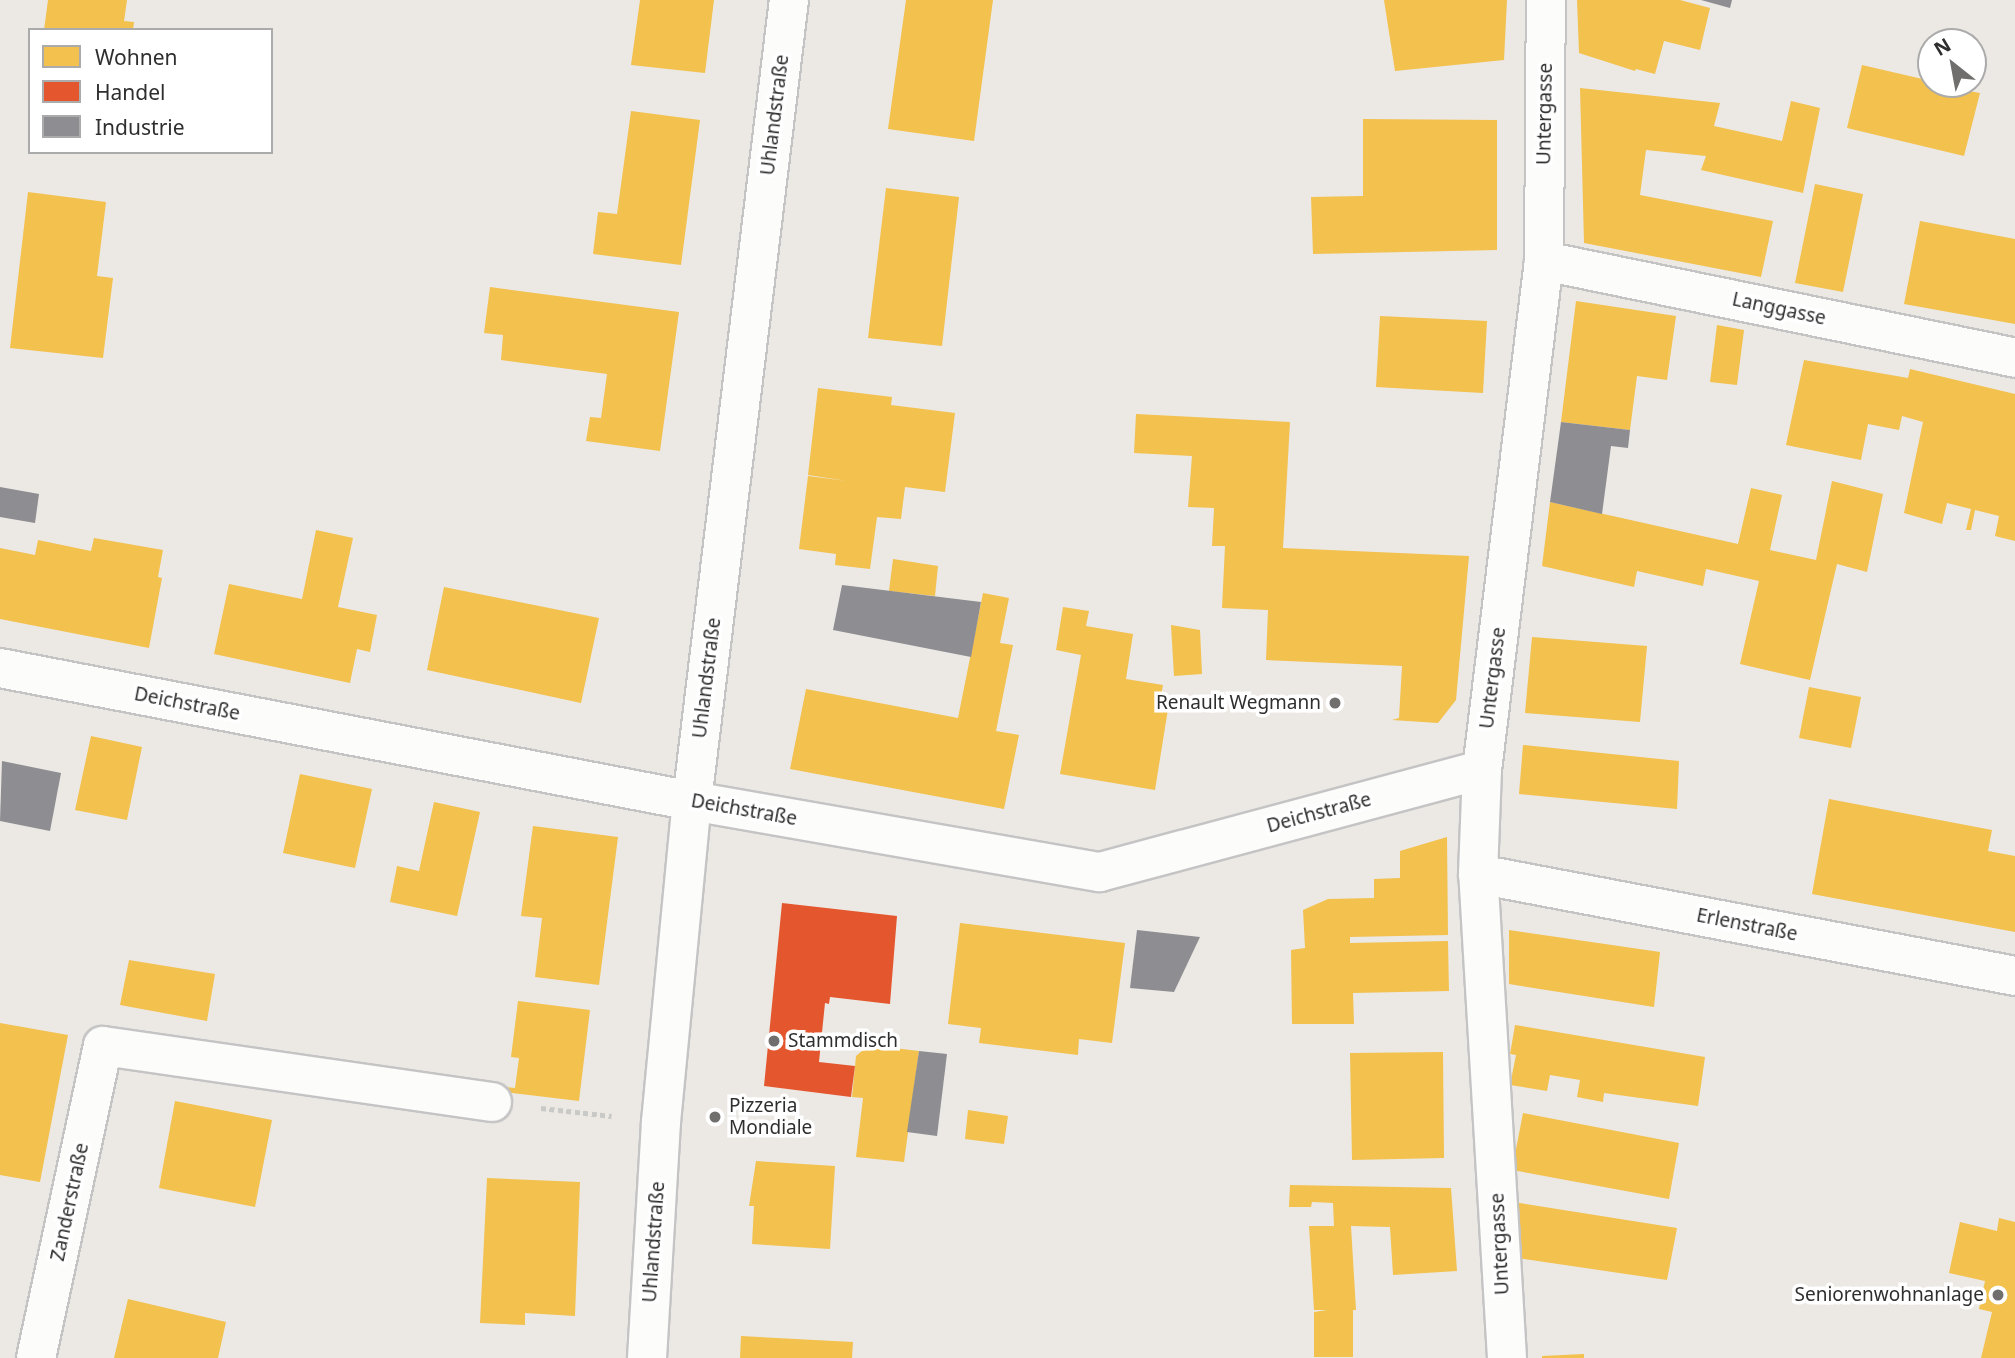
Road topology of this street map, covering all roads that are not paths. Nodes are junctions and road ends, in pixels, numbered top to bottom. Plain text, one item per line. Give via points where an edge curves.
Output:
1 (789, 0) edge
2 (1546, 0) edge
3 (1544, 261) junction
4 (2015, 358) edge
5 (0, 668) edge
6 (1482, 770) junction
7 (692, 801) junction
8 (1478, 874) junction
9 (2015, 976) edge
10 (492, 1102) road end
11 (36, 1358) edge
12 (647, 1358) edge
13 (1507, 1358) edge

1 - 7 street, Uhlandstraße
2 - 3 street, Untergasse
3 - 4 street, Langgasse
3 - 6 street, Untergasse
5 - 7 street, Deichstraße
6 - 7 street, Deichstraße via 1100,872
6 - 8 street, Untergasse
7 - 12 street, Uhlandstraße via 662,1122
8 - 9 street, Erlenstraße
8 - 13 street, Untergasse
10 - 11 street, Zanderstraße via 103,1046

